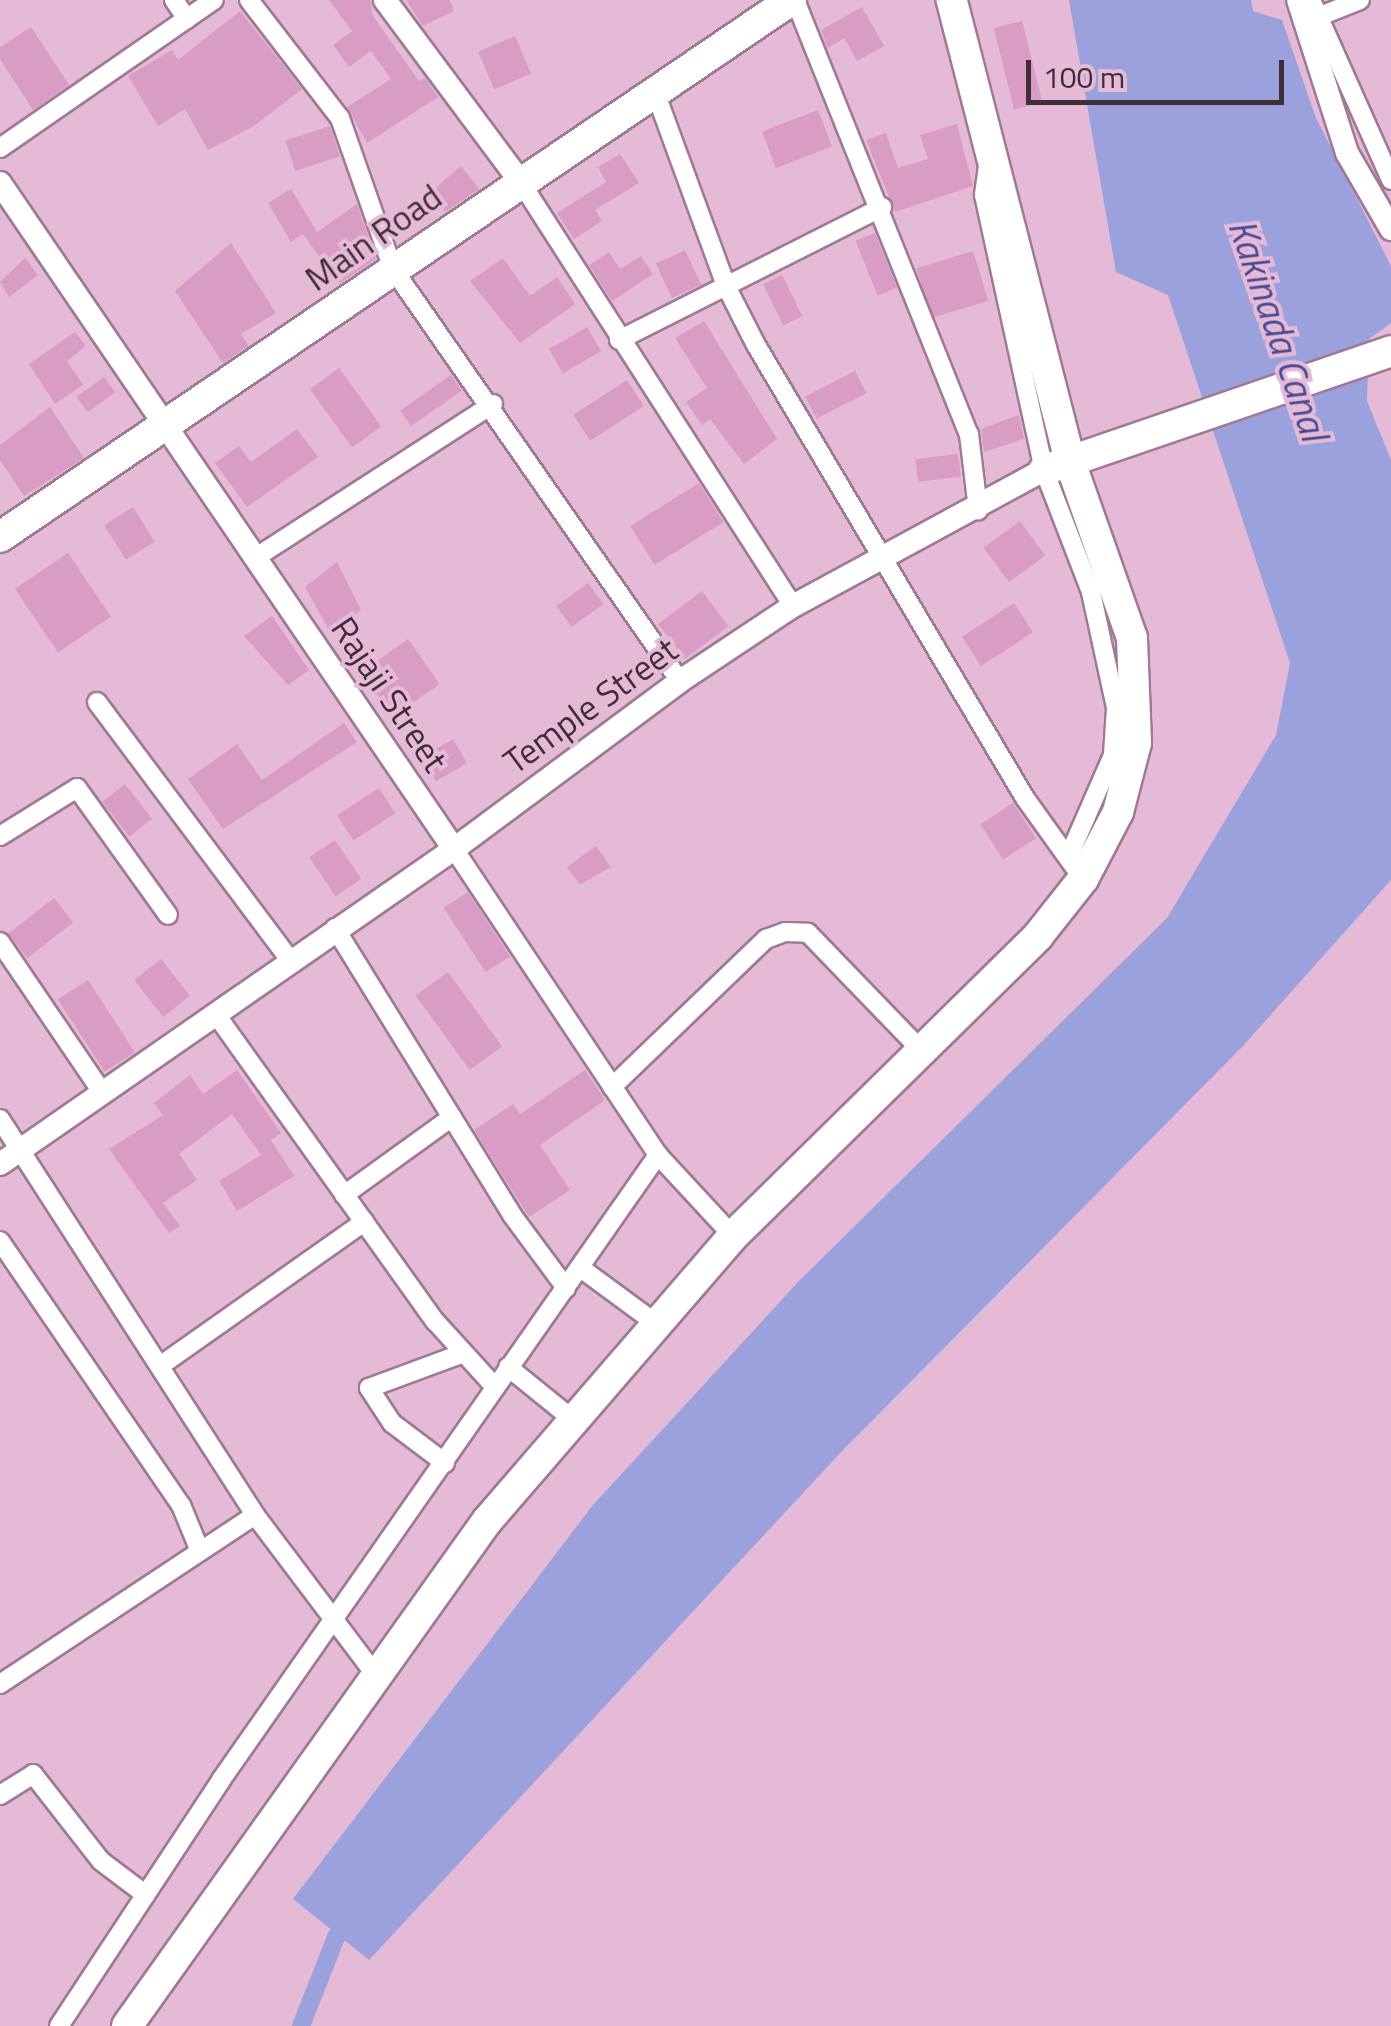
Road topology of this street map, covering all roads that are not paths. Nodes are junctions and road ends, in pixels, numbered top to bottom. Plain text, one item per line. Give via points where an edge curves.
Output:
1 (174, 0) edge
2 (214, 0) edge
3 (249, 0) edge
4 (385, 0) edge
5 (793, 0) edge
6 (952, 0) edge
7 (1298, 0) edge
8 (1360, 0) edge
9 (1315, 8) edge
10 (187, 19) junction
11 (654, 89) junction
12 (0, 148) edge
13 (1391, 180) edge
14 (520, 181) junction
15 (0, 183) edge
16 (882, 207) junction
17 (1391, 229) edge
18 (393, 269) junction
19 (726, 286) junction
20 (619, 340) junction
21 (1391, 351) edge
22 (493, 404) junction
23 (168, 422) junction
24 (1057, 468) junction
25 (978, 510) junction
26 (0, 537) edge
27 (258, 556) junction
28 (880, 557) junction
29 (793, 606) junction
30 (680, 681) junction
31 (97, 702) dead end
32 (0, 836) edge
33 (454, 849) junction
34 (1076, 868) junction
35 (168, 915) dead end
36 (335, 928) junction
37 (0, 942) edge
38 (289, 959) junction
39 (216, 1012) junction
40 (922, 1052) junction
41 (612, 1087) junction
42 (102, 1092) junction
43 (452, 1117) junction
44 (0, 1119) edge
45 (21, 1150) junction
46 (658, 1155) junction
47 (0, 1164) edge
48 (344, 1195) junction
49 (364, 1222) junction
50 (733, 1236) junction
51 (0, 1242) edge
52 (582, 1270) junction
53 (566, 1288) junction
54 (654, 1322) junction
55 (461, 1354) junction
56 (160, 1366) junction
57 (508, 1367) junction
58 (495, 1387) junction
59 (571, 1418) junction
60 (446, 1462) junction
61 (255, 1515) junction
62 (200, 1551) junction
63 (332, 1622) junction
64 (375, 1674) junction
65 (0, 1684) edge
66 (0, 1794) edge
67 (146, 1895) junction
68 (59, 2026) edge
69 (127, 2026) edge

1 - 10 street
2 - 10 street
3 - 18 street via 340,118
4 - 14 street
5 - 11 main road, Main Road
5 - 16 street
6 - 24 main road via 992,148
7 - 17 street via 1347,154
8 - 9 street
9 - 13 street
10 - 12 street
11 - 14 main road, Main Road
11 - 19 street
14 - 18 main road, Main Road
14 - 20 street
15 - 23 street, Rajaji Street
16 - 19 street
16 - 25 street via 968,434
18 - 22 street
18 - 23 main road, Main Road
19 - 20 street
19 - 28 street
20 - 29 street
21 - 24 main road
22 - 27 street
22 - 30 street
23 - 26 main road, Main Road
23 - 27 street, Rajaji Street
24 - 25 street, Temple Street
24 - 34 main road via 1117,590 1138,685 1136,744 1118,812
25 - 28 street, Temple Street
27 - 33 street, Rajaji Street
28 - 29 street, Temple Street
28 - 34 street
29 - 30 street, Temple Street
30 - 33 street, Temple Street
31 - 38 street
32 - 35 street via 76,788
33 - 36 street, Temple Street
33 - 41 street, Rajaji Street
34 - 40 main road via 1038,936
36 - 38 street, Temple Street
36 - 43 street
37 - 42 street
38 - 39 street, Temple Street
39 - 42 street, Temple Street
39 - 48 street
40 - 41 street via 808,933 785,932 766,939
40 - 50 main road
41 - 46 street, Rajaji Street
42 - 45 street, Temple Street
43 - 48 street
43 - 53 street
44 - 45 street
45 - 47 street, Temple Street
45 - 56 street
46 - 50 street, Rajaji Street
46 - 52 street
48 - 49 street
49 - 55 street
49 - 56 street
50 - 54 main road
51 - 62 street via 180,1505
52 - 53 street
52 - 54 street
53 - 57 street
54 - 59 main road
55 - 58 street
55 - 60 street via 369,1388 392,1424
56 - 61 street
57 - 58 street
57 - 59 street
58 - 60 street
59 - 64 main road
60 - 63 street
61 - 62 street
61 - 63 street
62 - 65 street
63 - 64 street
63 - 67 street
64 - 69 main road
66 - 67 street via 33,1774 102,1861
67 - 68 street

